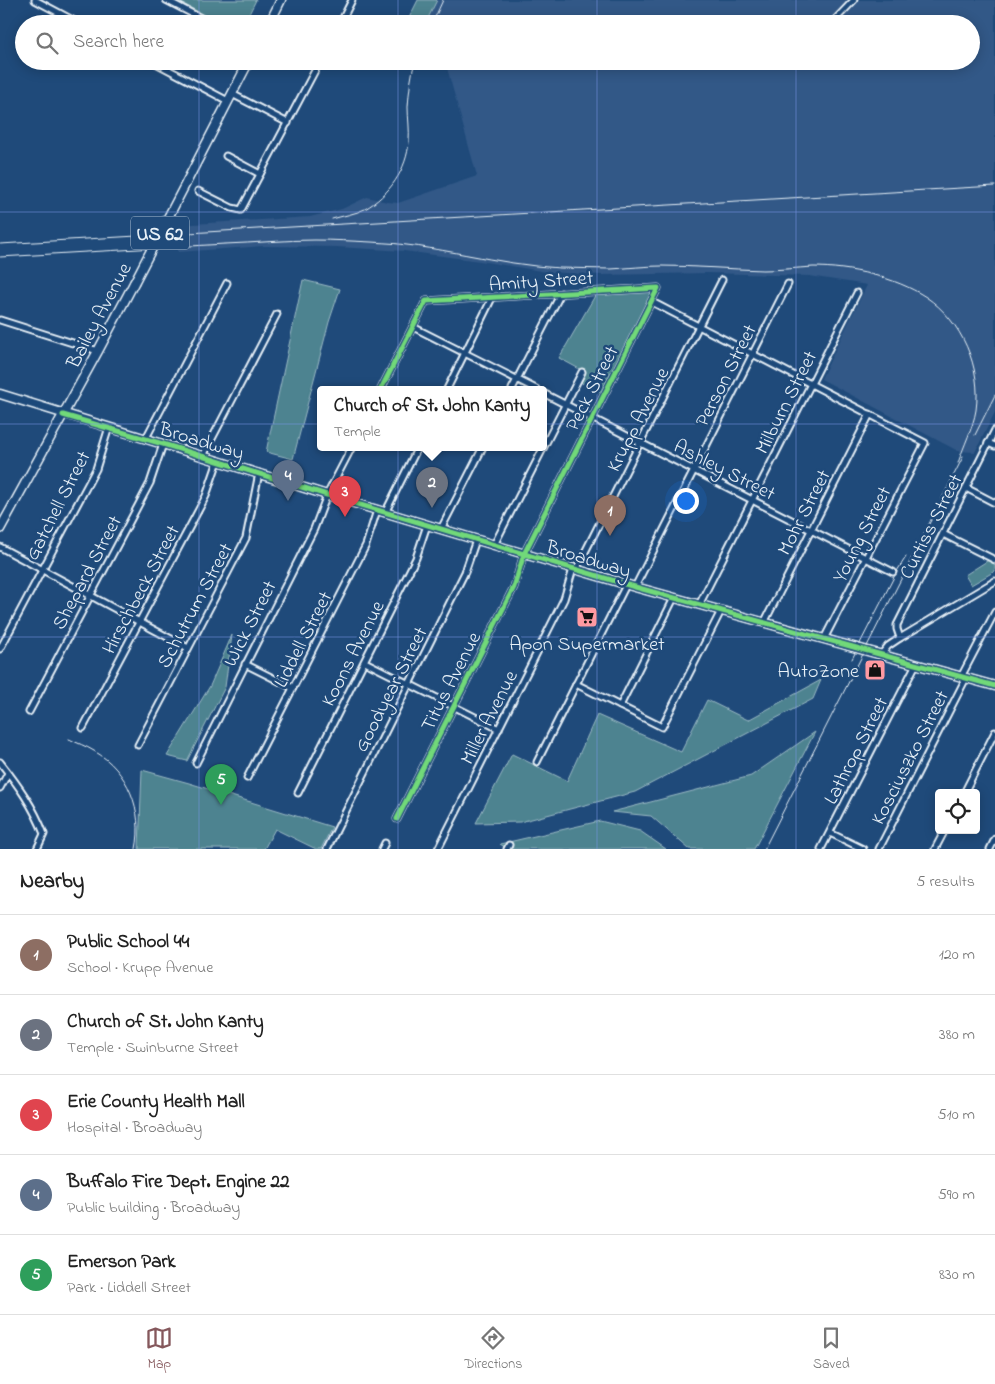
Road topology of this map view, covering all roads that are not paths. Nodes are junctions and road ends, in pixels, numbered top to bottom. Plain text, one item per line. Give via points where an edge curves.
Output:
1 (35, 0) edge
2 (166, 0) edge
3 (281, 0) edge
4 (352, 0) edge
5 (854, 0) edge
6 (63, 15) edge
7 (195, 15) edge
8 (274, 15) edge
9 (344, 15) edge
10 (840, 15) edge
11 (171, 70) edge
12 (244, 70) edge
13 (315, 70) edge
14 (230, 98) junction
15 (288, 123) junction
16 (226, 156) dead end
17 (260, 174) junction
18 (198, 190) dead end
19 (722, 280) dead end
20 (228, 283) dead end
21 (788, 284) dead end
22 (658, 288) joint
23 (561, 293) junction
24 (857, 294) dead end
25 (492, 298) junction
26 (652, 302) junction
27 (277, 314) dead end
28 (0, 320) edge
29 (700, 326) junction
30 (413, 327) junction
31 (98, 350) junction
32 (464, 353) junction
33 (753, 354) junction
34 (582, 372) dead end
35 (517, 379) junction
36 (812, 384) junction
37 (383, 386) edge
38 (448, 386) edge
39 (514, 386) edge
40 (530, 386) edge
41 (0, 394) edge
42 (547, 395) edge
43 (565, 404) junction
44 (63, 414) junction
45 (870, 414) junction
46 (593, 418) junction
47 (109, 428) junction
48 (995, 430) edge
49 (146, 438) junction
50 (547, 440) edge
51 (641, 443) junction
52 (988, 443) junction
53 (163, 444) junction
54 (995, 446) edge
55 (350, 451) edge
56 (416, 451) edge
57 (481, 451) edge
58 (541, 451) edge
59 (203, 456) junction
60 (218, 461) junction
61 (694, 470) junction
62 (259, 474) junction
63 (966, 488) junction
64 (327, 495) junction
65 (753, 500) junction
66 (995, 503) edge
67 (376, 510) junction
68 (385, 513) junction
69 (427, 525) junction
70 (0, 529) edge
71 (441, 530) junction
72 (811, 530) junction
73 (942, 534) junction
74 (476, 540) junction
75 (494, 545) junction
76 (0, 547) edge
77 (524, 554) junction
78 (865, 558) junction
79 (995, 560) edge
80 (42, 569) junction
81 (574, 569) junction
82 (893, 572) dead end
83 (995, 581) edge
84 (626, 585) junction
85 (635, 587) junction
86 (90, 595) junction
87 (674, 598) junction
88 (699, 605) junction
89 (721, 611) junction
90 (995, 612) edge
91 (139, 621) junction
92 (764, 623) junction
93 (900, 638) junction
94 (824, 639) junction
95 (188, 648) junction
96 (0, 649) edge
97 (881, 655) junction
98 (365, 662) junction
99 (245, 664) junction
100 (916, 664) junction
101 (963, 678) junction
102 (409, 684) junction
103 (576, 684) junction
104 (995, 686) edge
105 (293, 688) junction
106 (454, 706) junction
107 (620, 706) junction
108 (29, 712) dead end
109 (83, 728) dead end
110 (499, 729) junction
111 (995, 732) edge
112 (138, 745) dead end
113 (0, 762) edge
114 (537, 762) dead end
115 (196, 763) dead end
116 (8, 772) junction
117 (248, 778) dead end
118 (0, 788) edge
119 (966, 789) edge
120 (298, 793) dead end
121 (398, 819) dead end
122 (830, 833) junction
123 (942, 834) edge
124 (995, 839) edge
125 (385, 843) dead end
126 (37, 849) edge
127 (326, 849) edge
128 (382, 849) edge
129 (438, 849) edge
130 (821, 849) edge
131 (862, 849) edge
132 (879, 849) edge
133 (935, 849) edge
134 (990, 849) edge

1 - 6 street
2 - 7 street
3 - 8 main road
4 - 9 street
5 - 10 street
11 - 14 street
12 - 14 main road, Bailey Avenue / US 62
13 - 15 street
14 - 15 street
14 - 31 main road, Bailey Avenue / US 62, bridge
15 - 17 street
16 - 17 street
17 - 18 street via 240,210
19 - 29 street, Krupp Avenue
20 - 49 street
21 - 33 street, Person Street
22 - 23 street, Amity Street
22 - 26 street, Peck Street
23 - 25 street, Amity Street
23 - 35 street
24 - 36 street, Milburn Street
25 - 30 street, Amity Street via 426,301
25 - 32 street
26 - 29 street
26 - 46 street, Peck Street
27 - 59 street
28 - 31 street
29 - 33 street
29 - 51 street, Krupp Avenue
30 - 32 street
30 - 37 street
31 - 44 main road, Bailey Avenue / US 62
32 - 35 street
32 - 38 street
33 - 36 street
33 - 61 street, Person Street
34 - 43 street
35 - 39 street
35 - 40 street
36 - 45 street
36 - 65 street, Milburn Street
41 - 44 main road, Broadway
42 - 43 street, Ashley Street
43 - 46 street, Ashley Street
43 - 50 street
44 - 47 main road, Broadway
44 - 70 main road, Bailey Avenue / US 62
45 - 72 street, Mohr Street
45 - 78 street, Young Street via 925,443
46 - 51 street, Ashley Street
46 - 77 street, Peck Street
47 - 49 main road, Broadway
47 - 80 street, Gatchell Street via 96,468
48 - 52 street, Curtiss Street
49 - 53 main road, Broadway
51 - 61 street, Ashley Street
51 - 81 street, Krupp Avenue
52 - 54 street
52 - 63 street, Curtiss Street
53 - 59 main road, Broadway
53 - 86 street, Shepard Street via 150,483
55 - 64 street, Wick Street
56 - 68 street
57 - 71 street
58 - 75 street
59 - 60 main road, Broadway
60 - 62 main road, Broadway
60 - 91 street, Hirschbeck Street via 206,496
61 - 65 street, Ashley Street
61 - 85 street, Person Street
62 - 64 main road, Broadway
62 - 95 street, Schutrum Street via 246,538
63 - 66 street
63 - 73 street, Curtiss Street
64 - 67 main road, Broadway
64 - 99 street, Wick Street via 314,530
65 - 72 street, Ashley Street
65 - 88 street, Milburn Street
67 - 68 main road, Broadway
67 - 105 street, Liddell Street via 366,545
68 - 69 main road, Broadway
69 - 71 main road, Broadway
69 - 98 street, Koons Avenue via 416,558
71 - 74 main road, Broadway
72 - 78 street, Ashley Street
72 - 92 street, Mohr Street
73 - 79 street
73 - 93 street, Curtiss Street via 897,624
74 - 75 main road, Broadway
74 - 102 street, Goodyear Street via 466,572
75 - 77 main road, Broadway
76 - 80 street
77 - 81 main road, Broadway
77 - 106 street, Titus Avenue via 514,587
78 - 82 street, Ashley Street
78 - 94 street, Young Street
80 - 86 street
80 - 96 street, Gatchell Street
81 - 84 main road, Broadway
81 - 110 street, Miller Avenue via 564,600
83 - 93 street
84 - 85 main road, Broadway
84 - 103 street
85 - 87 main road, Broadway
86 - 91 street
86 - 108 street, Shepard Street
87 - 88 main road, Broadway
87 - 107 street
88 - 89 main road, Broadway
89 - 92 main road, Broadway
89 - 107 street via 662,727
90 - 101 street, Kosciuszko Street
91 - 95 street
91 - 109 street, Hirschbeck Street
92 - 94 main road, Broadway
93 - 97 street
94 - 97 main road, Broadway
95 - 112 street, Schutrum Street
97 - 100 main road, Broadway
98 - 102 street
98 - 120 street, Koons Avenue
99 - 105 street
99 - 115 street, Wick Street
100 - 101 main road, Broadway
100 - 122 street, Lathrop Street
101 - 104 main road, Broadway
101 - 132 street, Kosciuszko Street
102 - 106 street
102 - 127 street, Goodyear Street
103 - 107 street
103 - 114 street
105 - 117 street, Liddell Street
106 - 110 street
106 - 121 street, Titus Avenue
110 - 129 street, Miller Avenue
111 - 119 street
113 - 116 street
116 - 118 street
116 - 126 street via 28,799 44,834
122 - 130 street, Lathrop Street
122 - 131 street
123 - 133 street
124 - 134 street
125 - 128 street

